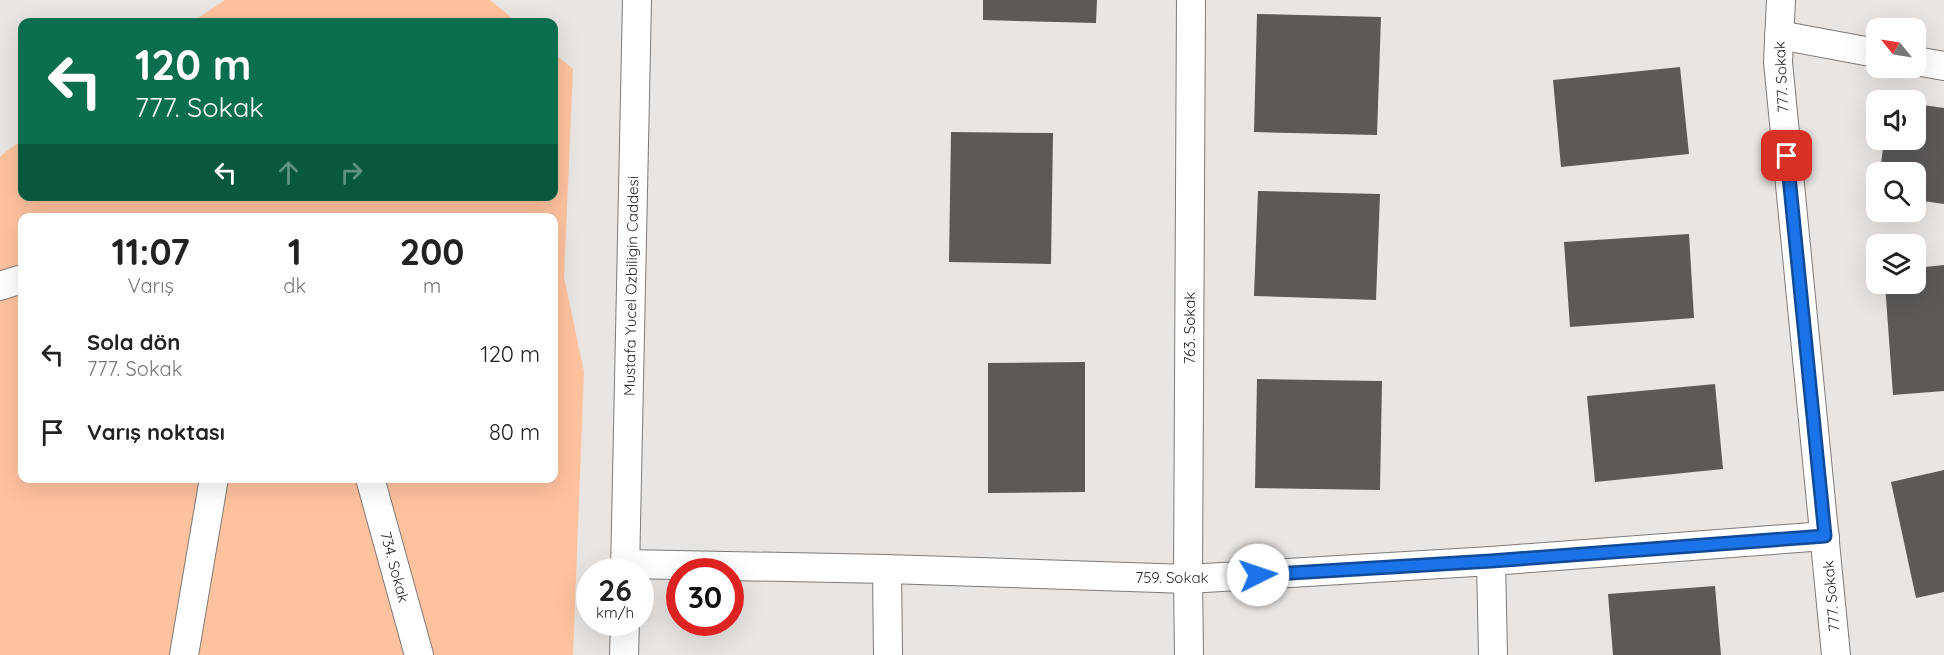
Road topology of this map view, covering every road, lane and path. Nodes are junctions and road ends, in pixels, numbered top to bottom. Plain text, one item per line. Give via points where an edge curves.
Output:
1 (637, 0) edge
2 (1191, 0) edge
3 (1781, 0) edge
4 (1779, 35) junction
5 (1866, 51) edge
6 (1926, 63) edge
7 (1944, 66) edge
8 (18, 280) edge
9 (0, 286) edge
10 (213, 483) edge
11 (371, 483) edge
12 (1825, 536) junction
13 (625, 558) edge
14 (1491, 561) junction
15 (654, 568) edge
16 (887, 569) junction
17 (1188, 579) junction
18 (625, 636) edge
19 (184, 655) edge
20 (419, 655) edge
21 (624, 655) edge
22 (888, 655) edge
23 (1189, 655) edge
24 (1493, 655) edge
25 (1836, 655) edge

1 - 13 street, Mustafa Yucel Ozbiligin Caddesi
2 - 17 street, 763. Sokak
3 - 4 street, 777. Sokak
4 - 5 street
4 - 12 street, 777. Sokak via 1779,74
6 - 7 street
8 - 9 street
10 - 19 street
11 - 20 street, 734. Sokak
12 - 14 street, 759. Sokak
12 - 25 street, 777. Sokak
14 - 17 street, 759. Sokak
14 - 24 street
15 - 16 street, 759. Sokak
16 - 17 street, 759. Sokak
16 - 22 street
17 - 23 street, 763. Sokak
18 - 21 street

